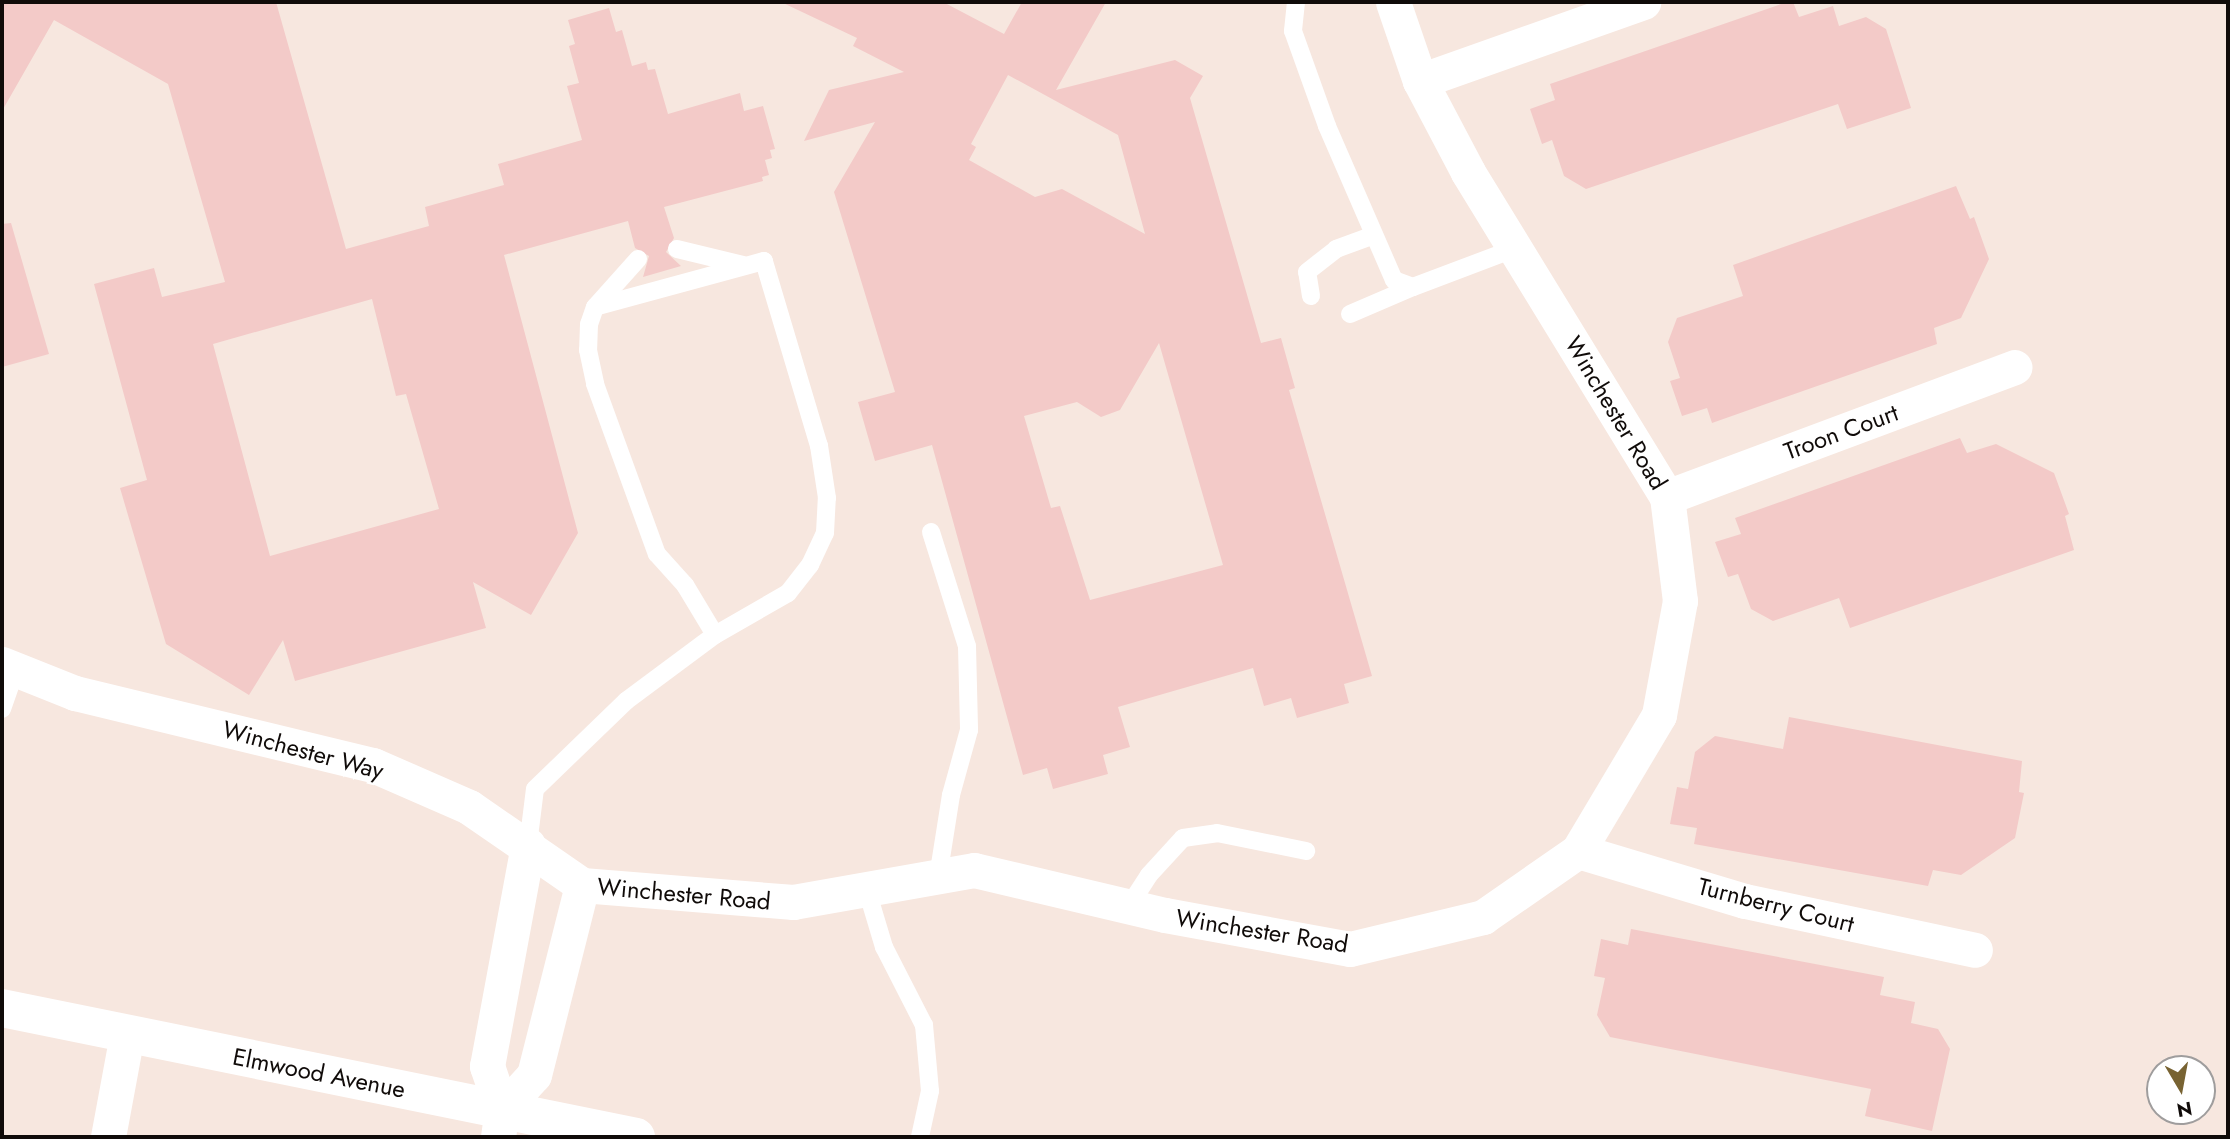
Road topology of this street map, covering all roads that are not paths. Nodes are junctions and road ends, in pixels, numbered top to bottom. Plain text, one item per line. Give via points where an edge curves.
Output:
1 (1296, 2) edge
2 (1393, 2) edge
3 (1643, 2) edge
4 (1420, 81) junction
5 (1374, 235) junction
6 (1516, 248) junction
7 (677, 249) dead end
8 (638, 259) dead end
9 (747, 266) junction
10 (1413, 287) junction
11 (1311, 296) dead end
12 (595, 307) junction
13 (1350, 314) dead end
14 (2015, 367) dead end
15 (1667, 497) junction
16 (931, 532) dead end
17 (715, 635) junction
18 (9, 667) edge
19 (2, 709) edge
20 (528, 845) junction
21 (1306, 851) dead end
22 (1578, 851) junction
23 (938, 877) junction
24 (582, 885) junction
25 (866, 887) junction
26 (1129, 906) junction
27 (1975, 950) dead end
28 (2, 1007) edge
29 (127, 1034) junction
30 (500, 1124) edge
31 (108, 1137) edge
32 (636, 1137) edge
33 (920, 1137) edge

1 - 5 lane via 1293,31
2 - 4 street, Winchester Road
3 - 4 street
4 - 6 street, Winchester Road
5 - 10 lane via 1394,281
5 - 11 lane via 1336,249 1307,271
6 - 10 lane
6 - 15 street, Winchester Road
7 - 9 lane
8 - 12 lane
9 - 12 lane
9 - 17 lane via 764,261 815,433 827,498 825,533 810,565 788,593
10 - 13 lane
12 - 17 lane via 588,350 595,384 657,554 685,585
14 - 15 street, Troon Court
15 - 22 street, Winchester Road via 1680,601 1659,715
16 - 23 lane via 967,646 969,730 951,795
17 - 20 lane via 626,701 535,789
18 - 19 lane
18 - 20 street, Winchester Way via 75,693 373,765 469,807
20 - 24 street, Winchester Way
20 - 30 street via 487,1066
21 - 26 lane via 1217,833 1183,838 1149,875
22 - 26 street, Winchester Road via 1483,917 1350,949
22 - 27 street, Turnberry Court via 1745,901
23 - 25 street, Winchester Road
23 - 26 street, Winchester Road via 974,870
24 - 25 street, Winchester Road via 793,902
24 - 30 street, Winchester Road via 534,1075
25 - 33 lane via 884,947 923,1025 930,1091
28 - 29 street, Elmwood Avenue
29 - 30 street, Elmwood Avenue
29 - 31 street
30 - 32 street, Elmwood Avenue

